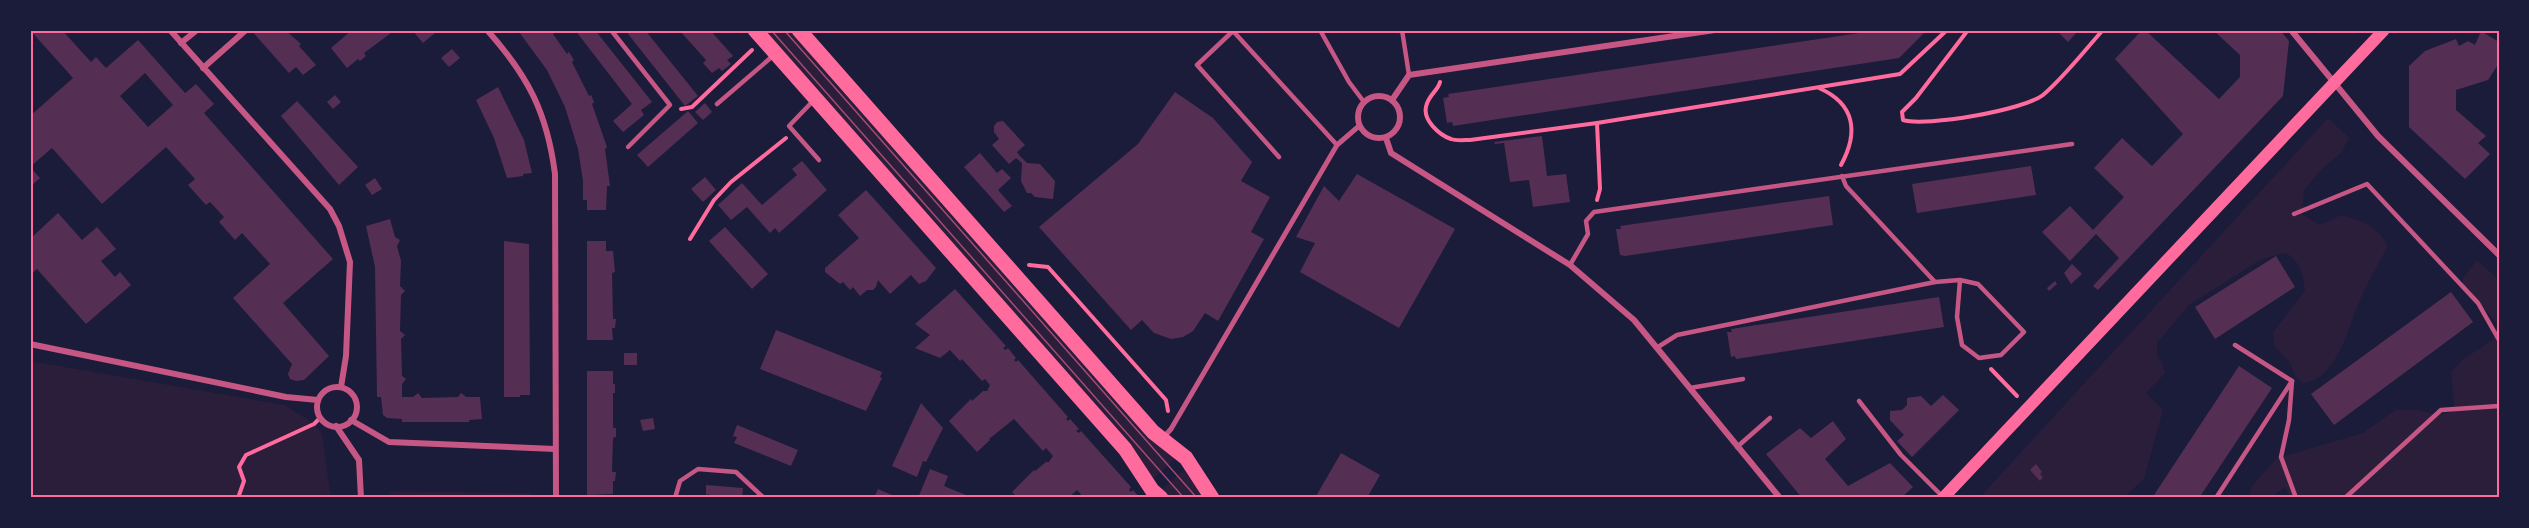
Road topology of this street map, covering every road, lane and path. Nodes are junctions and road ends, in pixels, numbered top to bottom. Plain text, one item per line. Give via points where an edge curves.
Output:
1 (170, 30) edge
2 (197, 30) edge
3 (246, 30) edge
4 (487, 30) edge
5 (611, 30) edge
6 (799, 30) edge
7 (1320, 30) edge
8 (1402, 30) edge
9 (1714, 30) edge
10 (1947, 30) edge
11 (1968, 30) edge
12 (2103, 30) edge
13 (2291, 30) edge
14 (2384, 30) edge
15 (760, 35) edge
16 (181, 43) junction
17 (776, 53) junction
18 (203, 68) junction
19 (1443, 70) junction
20 (1409, 75) junction
21 (2336, 83) junction
22 (1818, 88) junction
23 (815, 99) junction
24 (1392, 100) junction
25 (1364, 102) junction
26 (717, 104) dead end
27 (670, 105) junction
28 (1597, 123) junction
29 (1359, 126) junction
30 (794, 132) junction
31 (1386, 138) junction
32 (2072, 144) dead end
33 (1337, 145) junction
34 (628, 147) dead end
35 (1279, 157) dead end
36 (819, 160) dead end
37 (1842, 176) junction
38 (1594, 212) junction
39 (2294, 214) dead end
40 (690, 239) dead end
41 (2499, 255) edge
42 (1570, 265) junction
43 (1017, 276) junction
44 (1960, 280) junction
45 (1935, 282) junction
46 (2499, 340) edge
47 (30, 344) edge
48 (2235, 345) dead end
49 (1658, 347) junction
50 (1980, 358) junction
51 (1743, 379) dead end
52 (2292, 381) junction
53 (341, 387) junction
54 (1690, 388) junction
55 (318, 400) junction
56 (1859, 401) dead end
57 (2499, 406) edge
58 (2028, 408) junction
59 (321, 418) junction
60 (1770, 418) dead end
61 (351, 420) junction
62 (336, 426) junction
63 (1167, 434) junction
64 (1737, 447) junction
65 (555, 449) junction
66 (238, 498) edge
67 (361, 498) edge
68 (556, 498) edge
69 (675, 498) edge
70 (764, 498) edge
71 (1161, 498) edge
72 (1212, 498) edge
73 (1780, 498) edge
74 (1944, 498) edge
75 (2216, 498) edge
76 (2296, 498) edge
77 (2345, 498) edge

1 - 16 street
2 - 16 street
3 - 18 street
4 - 65 street via 532,89 552,148 556,183
5 - 27 lane
6 - 43 main road
7 - 25 lane
8 - 20 lane
9 - 19 street
10 - 22 path via 1900,74
11 - 12 path via 1902,112 1904,120 1925,123 2018,106 2042,96
13 - 21 street
14 - 21 main road
15 - 17 main road
15 - 27 path via 692,107 682,110
16 - 18 street
17 - 23 main road
17 - 26 lane
18 - 53 street via 330,209 339,226 350,262
19 - 20 street
19 - 28 path via 1439,87 1431,93 1425,109 1431,125 1450,139 1470,140
20 - 24 street
21 - 41 street via 2378,136
21 - 58 main road
22 - 28 path
22 - 37 path via 1831,93 1848,108 1852,130 1848,153 1840,167
23 - 30 lane via 789,126
23 - 71 main road via 1125,449
24 - 25 street via 1379,96
24 - 31 street via 1401,117 1397,130
25 - 29 street via 1359,111
27 - 34 lane
28 - 38 path via 1600,189
29 - 31 street via 1373,137
29 - 33 street
30 - 36 lane
30 - 40 path via 731,182 714,200
31 - 42 street via 1391,153
32 - 37 lane
33 - 35 lane via 1233,31 1197,65
33 - 63 street
37 - 38 lane
37 - 45 lane via 1846,186
38 - 42 lane via 1586,221 1588,234
39 - 46 lane via 2367,184 2478,303
42 - 49 street via 1635,320
43 - 63 main road via 1153,432
43 - 63 path via 1031,264 1047,267 1166,400
44 - 45 lane
44 - 50 lane via 1957,317 1962,345
44 - 50 lane via 1978,284 2024,332 2001,355
45 - 49 lane via 1677,335
47 - 55 street via 286,398
48 - 52 lane
49 - 54 street
50 - 58 path
51 - 54 lane
52 - 75 lane
52 - 76 lane via 2281,457
53 - 55 street via 330,388
53 - 61 street via 351,393 356,404
54 - 64 street
55 - 59 street
56 - 74 lane via 1901,455
57 - 77 lane via 2441,410
58 - 74 main road
59 - 62 street
59 - 66 path via 246,455 239,467 244,481
60 - 64 lane
61 - 62 street
61 - 65 street via 389,442
62 - 67 street via 359,460
63 - 72 main road
64 - 73 street
65 - 68 street
69 - 70 lane via 680,481 698,469 736,472

